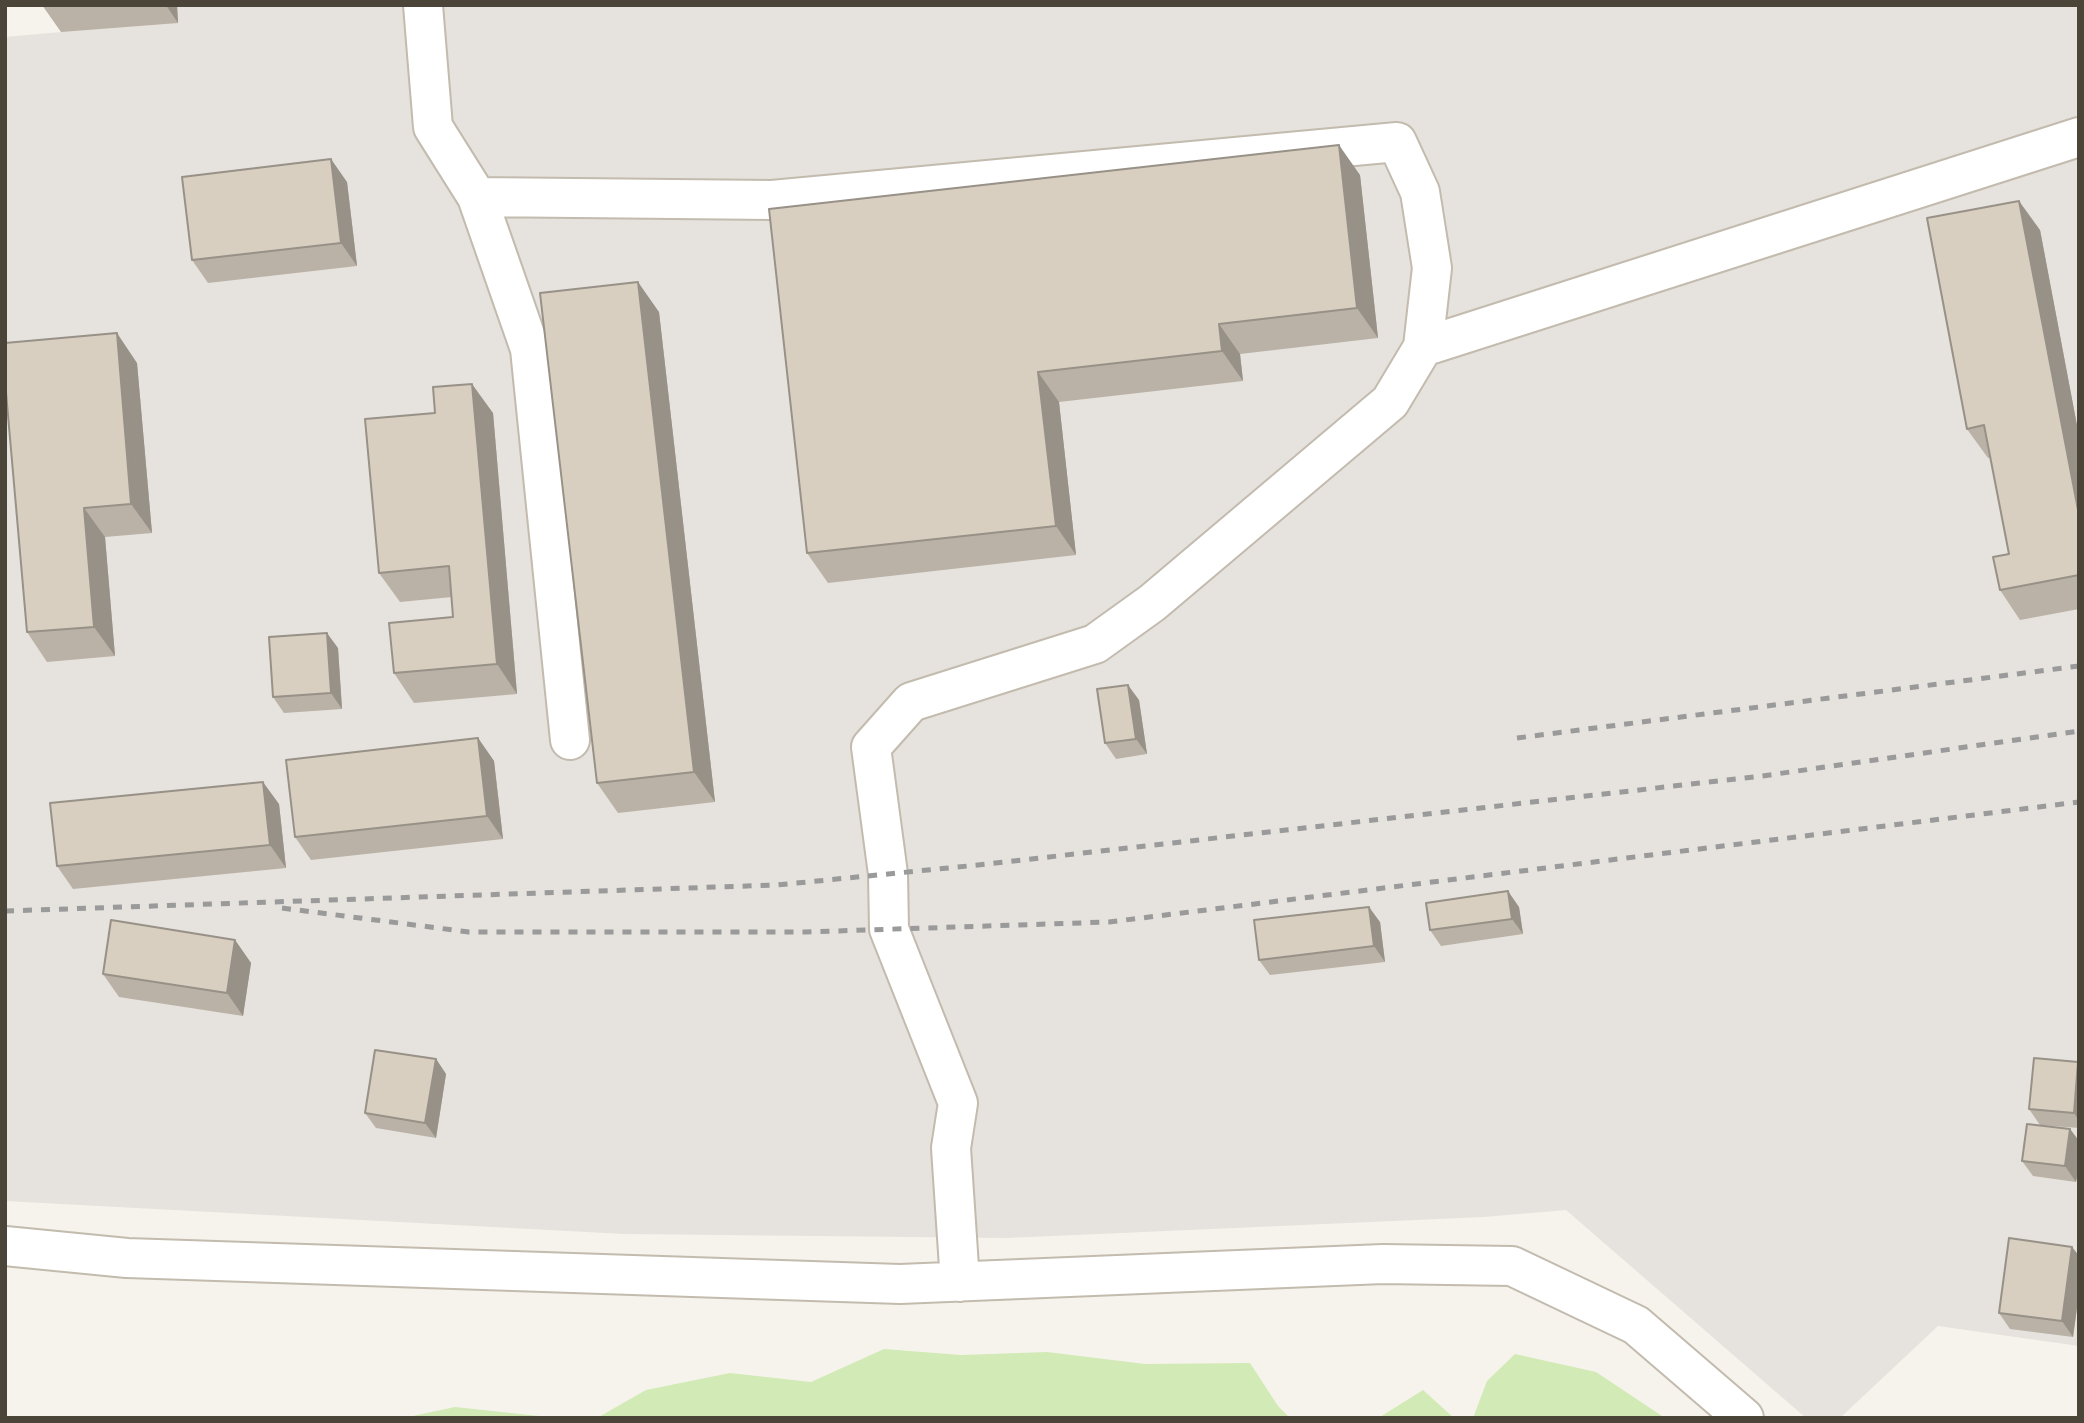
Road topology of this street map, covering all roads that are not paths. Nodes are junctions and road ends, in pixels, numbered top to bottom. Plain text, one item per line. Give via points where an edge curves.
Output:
1 (423, 5) edge
2 (2079, 137) edge
3 (477, 197) junction
4 (1423, 346) junction
5 (569, 740) dead end
6 (5, 1246) edge
7 (960, 1282) junction
8 (1744, 1418) edge

1 - 3 street via 433,127
2 - 4 street
3 - 4 street via 772,200 1397,142 1420,192 1432,268
3 - 5 street via 530,349
4 - 7 street via 1390,402 1152,603 1095,644 911,702 871,747 888,874 889,929 958,1103 951,1148
6 - 7 street via 180,1260 900,1284
7 - 8 street via 1383,1264 1512,1266 1636,1325

